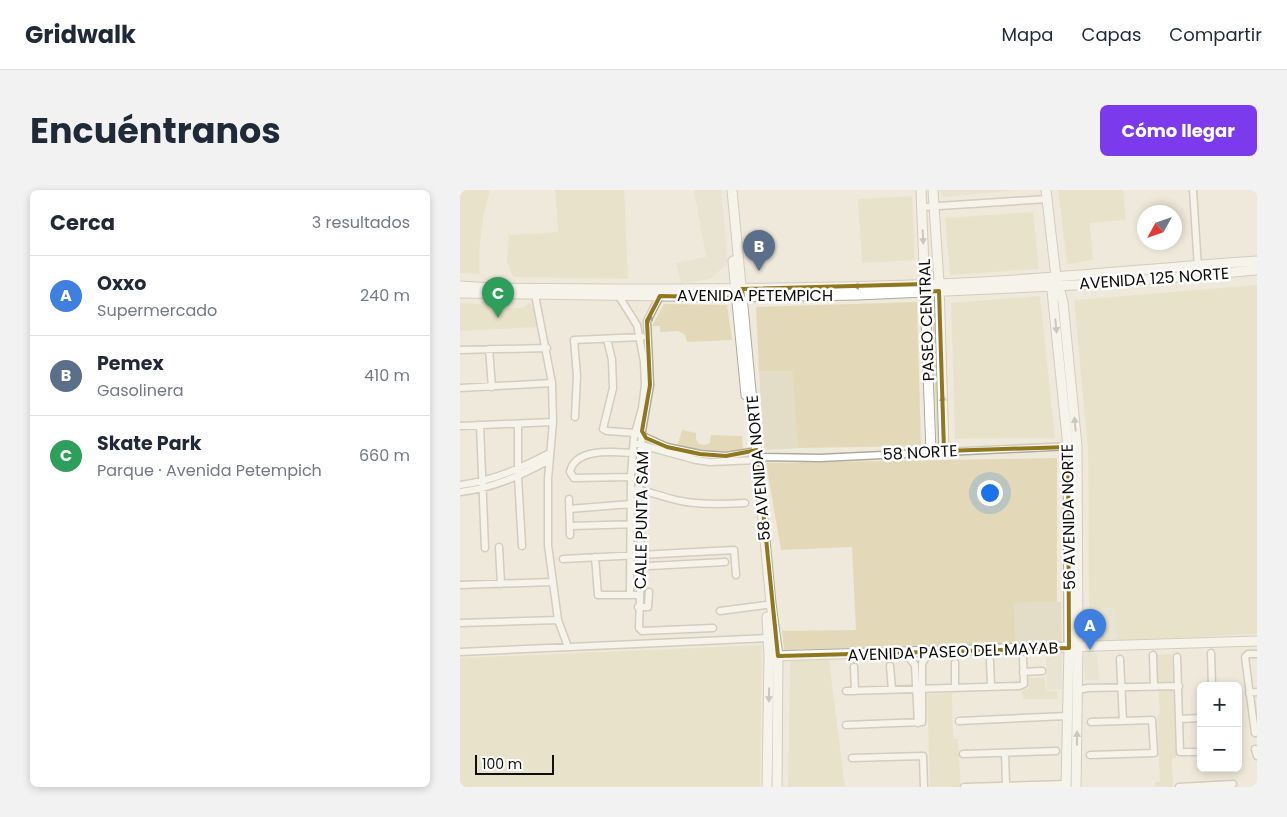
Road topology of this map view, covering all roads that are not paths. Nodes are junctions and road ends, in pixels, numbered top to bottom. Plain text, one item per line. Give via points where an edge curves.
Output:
1 (726, 190) edge
2 (732, 190) edge
3 (922, 190) edge
4 (933, 190) edge
5 (1040, 190) edge
6 (1193, 190) edge
7 (1045, 196) edge
8 (923, 207) junction
9 (934, 207) junction
10 (1257, 261) edge
11 (1199, 269) junction
12 (1257, 270) edge
13 (1054, 281) junction
14 (1097, 284) junction
15 (460, 286) edge
16 (939, 287) junction
17 (926, 288) junction
18 (460, 293) edge
19 (739, 293) junction
20 (535, 295) junction
21 (618, 295) junction
22 (660, 296) junction
23 (1063, 302) junction
24 (643, 337) junction
25 (607, 339) junction
26 (547, 348) junction
27 (489, 349) junction
28 (460, 350) edge
29 (552, 383) junction
30 (492, 386) junction
31 (460, 388) edge
32 (575, 418) dead end
33 (553, 422) junction
34 (518, 424) junction
35 (480, 425) junction
36 (460, 426) edge
37 (636, 432) junction
38 (643, 436) junction
39 (638, 443) junction
40 (1072, 446) junction
41 (931, 451) junction
42 (944, 451) junction
43 (633, 453) junction
44 (756, 456) junction
45 (550, 457) junction
46 (709, 459) junction
47 (518, 470) junction
48 (518, 477) junction
49 (631, 477) junction
50 (460, 485) edge
51 (482, 486) junction
52 (631, 489) junction
53 (640, 489) junction
54 (460, 492) edge
55 (569, 499) dead end
56 (631, 504) junction
57 (745, 504) dead end
58 (570, 509) junction
59 (630, 524) junction
60 (640, 524) junction
61 (570, 526) junction
62 (570, 535) dead end
63 (522, 546) dead end
64 (499, 547) dead end
65 (485, 548) dead end
66 (630, 555) junction
67 (641, 555) junction
68 (595, 557) junction
69 (563, 559) dead end
70 (725, 562) dead end
71 (630, 566) junction
72 (641, 566) junction
73 (736, 574) dead end
74 (552, 582) junction
75 (500, 584) junction
76 (460, 585) edge
77 (649, 592) dead end
78 (630, 595) junction
79 (640, 595) junction
80 (766, 605) junction
81 (638, 607) junction
82 (720, 610) dead end
83 (558, 620) junction
84 (460, 623) edge
85 (713, 628) dead end
86 (769, 638) junction
87 (1257, 641) edge
88 (568, 647) junction
89 (1074, 648) junction
90 (937, 651) junction
91 (460, 652) edge
92 (904, 652) junction
93 (775, 653) junction
94 (1211, 653) dead end
95 (1257, 654) edge
96 (1153, 655) dead end
97 (1177, 657) dead end
98 (1023, 659) dead end
99 (1120, 659) dead end
100 (990, 661) dead end
101 (955, 663) dead end
102 (890, 666) dead end
103 (854, 667) dead end
104 (919, 670) junction
105 (1042, 671) dead end
106 (1023, 672) junction
107 (1212, 682) edge
108 (991, 686) junction
109 (1179, 686) junction
110 (955, 687) junction
111 (1154, 687) junction
112 (919, 688) junction
113 (1122, 688) junction
114 (892, 690) junction
115 (1078, 690) junction
116 (846, 691) dead end
117 (856, 691) junction
118 (1257, 692) edge
119 (1249, 694) junction
120 (1067, 716) junction
121 (1078, 716) junction
122 (1197, 718) edge
123 (1179, 719) junction
124 (959, 720) dead end
125 (1123, 721) junction
126 (1091, 722) dead end
127 (846, 725) dead end
128 (1256, 726) edge
129 (1255, 733) dead end
130 (1056, 751) dead end
131 (1197, 752) edge
132 (1005, 753) junction
133 (963, 754) dead end
134 (1090, 755) dead end
135 (852, 758) dead end
136 (772, 763) junction
137 (1233, 784) dead end
138 (1006, 785) junction
139 (1022, 786) edge
140 (1066, 786) edge
141 (767, 787) edge
142 (777, 787) edge
143 (924, 787) edge
144 (964, 787) edge
145 (988, 787) edge
146 (1076, 787) edge
147 (1178, 787) edge

1 - 19 main road
2 - 19 main road
3 - 8 main road, PASEO CENTRAL
4 - 9 main road, PASEO CENTRAL
5 - 7 main road
6 - 11 street
7 - 9 street
7 - 13 main road
8 - 9 street
8 -> 17 main road, PASEO CENTRAL
9 - 16 main road, PASEO CENTRAL
10 - 11 main road, AVENIDA 125 NORTE
11 - 12 main road, AVENIDA 125 NORTE
11 - 13 main road, AVENIDA 125 NORTE
11 - 14 main road, AVENIDA 125 NORTE
13 - 14 main road, AVENIDA 125 NORTE
13 - 16 main road, AVENIDA PETEMPICH
13 - 23 main road, 56 AVENIDA NORTE
13 -> 40 main road, 56 AVENIDA NORTE
14 - 23 main road via 1065,290
15 - 19 main road, AVENIDA PETEMPICH
16 - 17 main road, AVENIDA PETEMPICH
42 -> 16 main road, PASEO CENTRAL
17 - 19 main road, AVENIDA PETEMPICH
17 - 41 main road, PASEO CENTRAL
18 - 20 main road, AVENIDA PETEMPICH
19 - 22 main road, AVENIDA PETEMPICH
19 - 44 main road, 58 AVENIDA NORTE
20 - 21 main road, AVENIDA PETEMPICH
20 - 26 street
21 - 22 main road, AVENIDA PETEMPICH
21 - 24 street, CALLE PUNTA SAM
24 -> 22 street, CALLE PUNTA SAM
40 -> 23 main road, 56 AVENIDA NORTE
24 - 25 street
24 - 37 street, CALLE PUNTA SAM via 645,385
24 - 38 street, CALLE PUNTA SAM via 650,385
25 - 32 street via 574,340 578,376
25 - 37 street via 614,377 603,429
26 - 27 street
26 - 29 street
27 - 28 street
27 - 30 street
29 - 30 street
29 - 33 street
30 - 31 street
33 - 34 street
33 - 45 street
34 - 35 street
34 - 47 street
35 - 36 street
35 - 51 street
37 - 38 street, 58 NORTE
37 - 39 street, CALLE PUNTA SAM
38 - 39 street, CALLE PUNTA SAM
38 - 46 street, 58 NORTE
39 - 43 street, CALLE PUNTA SAM
39 - 46 street, 58 NORTE via 671,454
39 - 53 street, CALLE PUNTA SAM
40 - 42 street, 58 NORTE
40 - 89 main road, 56 AVENIDA NORTE
41 - 42 street, 58 NORTE
41 - 44 street, 58 NORTE via 820,458
43 - 49 street, CALLE PUNTA SAM
43 - 49 street via 593,453 573,464 570,472 574,478 583,479
44 - 46 street, 58 NORTE
44 - 80 main road, 58 AVENIDA NORTE
44 - 93 main road, 58 AVENIDA NORTE
45 - 47 street
45 - 48 street
45 - 74 street via 548,545
47 - 48 street
47 - 51 street
48 - 51 street
48 - 63 street
49 - 52 street, CALLE PUNTA SAM
50 - 51 street
51 - 54 street
51 - 65 street
52 - 53 street
52 - 56 street, CALLE PUNTA SAM
53 - 57 street via 681,501
53 - 60 street, CALLE PUNTA SAM
55 - 58 street
56 - 58 street
56 - 59 street, CALLE PUNTA SAM
58 - 61 street
59 - 60 street
59 - 61 street
59 - 66 street, CALLE PUNTA SAM
60 - 67 street, CALLE PUNTA SAM
61 - 62 street
64 - 75 street
66 - 67 street
66 - 68 street
66 - 71 street, CALLE PUNTA SAM
67 - 72 street, CALLE PUNTA SAM
67 - 73 street via 734,550
68 - 69 street
68 - 78 street via 598,595
70 - 72 street
71 - 72 street
71 - 78 street, CALLE PUNTA SAM
72 - 79 street, CALLE PUNTA SAM
74 - 75 street
74 - 83 street
75 - 76 street
77 - 81 street via 648,607
78 - 79 street
79 - 81 street, CALLE PUNTA SAM
80 - 82 street
80 - 86 main road, 58 AVENIDA NORTE
81 - 85 street, CALLE PUNTA SAM via 642,631
83 - 84 street
83 - 88 street
86 - 88 street
86 - 93 main road, 58 AVENIDA NORTE
87 - 89 main road, AVENIDA PASEO DEL MAYAB
88 - 91 street
89 - 90 main road, AVENIDA PASEO DEL MAYAB
89 - 115 main road, 56 AVENIDA NORTE
89 - 120 main road, 56 AVENIDA NORTE
90 - 92 main road, AVENIDA PASEO DEL MAYAB
90 - 104 street via 928,655
92 - 93 main road, AVENIDA PASEO DEL MAYAB
92 - 104 street
93 - 136 main road, 58 AVENIDA NORTE
94 - 107 street
95 - 119 street via 1245,657
96 - 111 street
97 - 109 street
98 - 106 street
99 - 113 street
100 - 108 street
101 - 110 street
102 - 114 street
103 - 117 street
104 - 112 street
105 - 106 street
106 - 108 street via 1024,684
108 - 110 street
109 - 111 street
109 - 123 street
110 - 112 street
111 - 113 street
112 - 114 street
112 - 127 street via 918,723
113 - 115 street
113 - 125 street
114 - 117 street
115 - 121 main road, 56 AVENIDA NORTE
116 - 117 street
118 - 119 street
119 - 128 street
120 - 121 main road
120 - 124 street
120 - 140 main road, 56 AVENIDA NORTE
146 -> 121 main road, 56 AVENIDA NORTE
122 - 123 street
123 - 131 street via 1180,752
125 - 126 street
125 - 134 street via 1152,720 1154,753
128 - 129 street
130 - 132 street
132 - 133 street
132 - 138 street
135 - 143 street via 923,756
136 - 141 main road, 58 AVENIDA NORTE
136 - 142 main road, 58 AVENIDA NORTE
137 - 147 street
138 - 139 street
138 - 145 street
139 - 140 street
144 - 145 street

